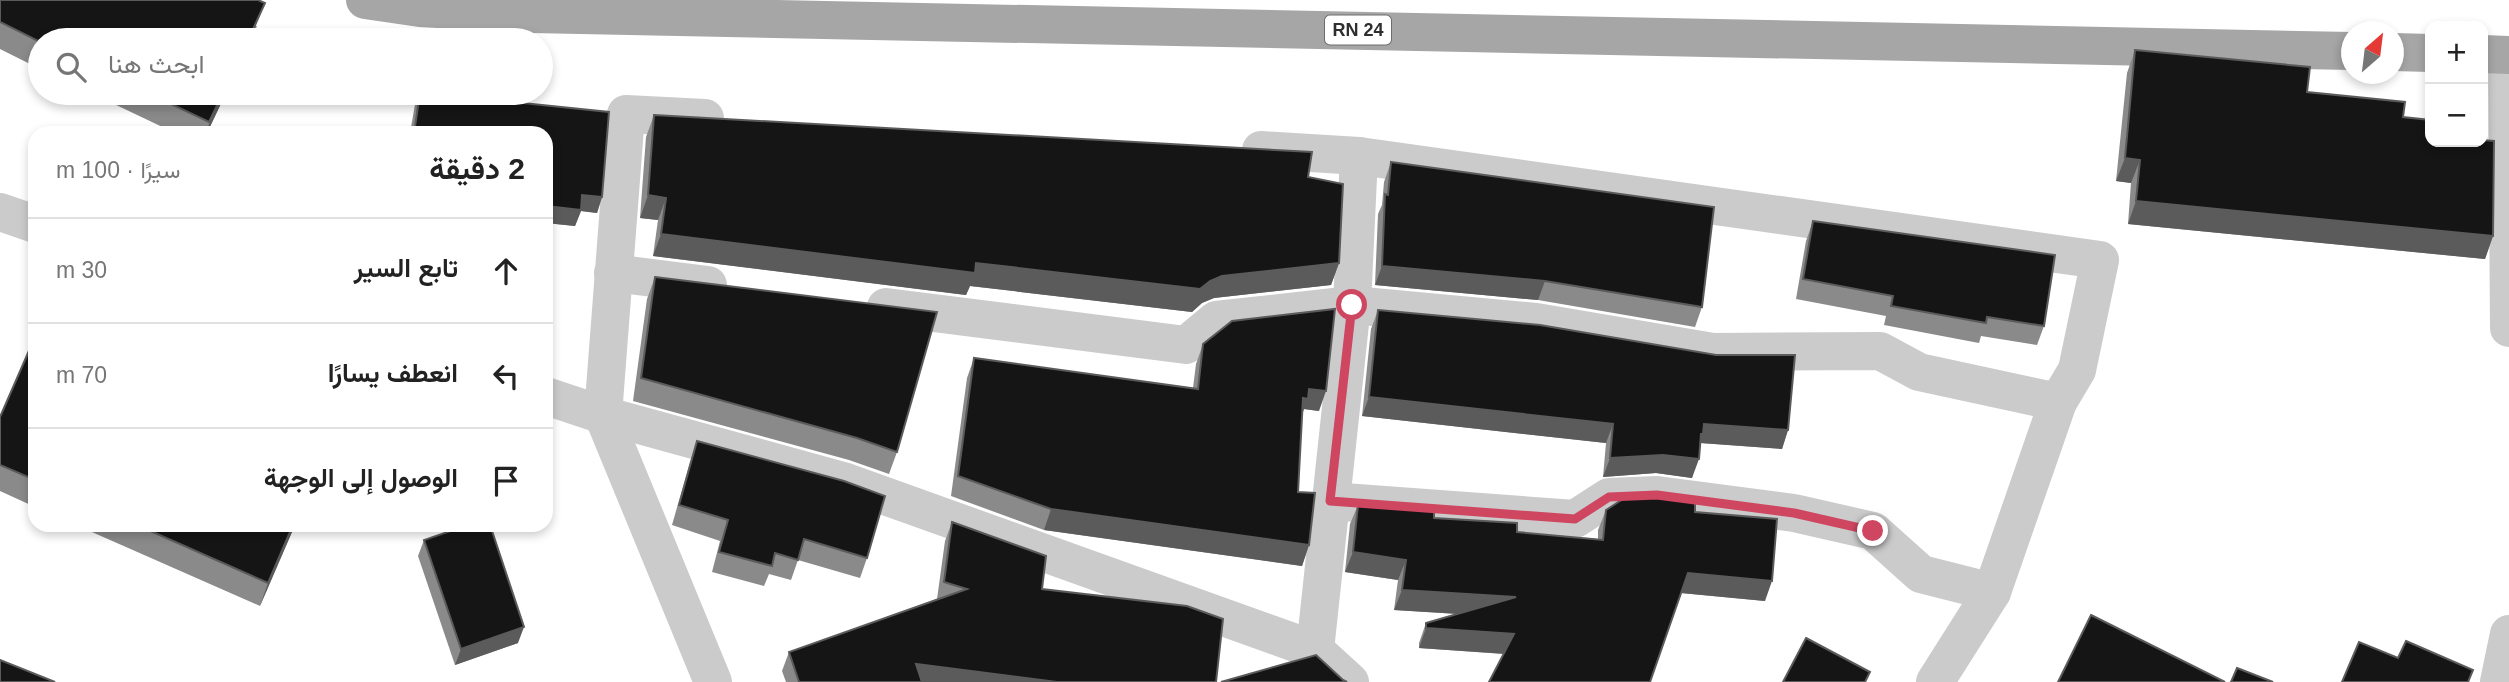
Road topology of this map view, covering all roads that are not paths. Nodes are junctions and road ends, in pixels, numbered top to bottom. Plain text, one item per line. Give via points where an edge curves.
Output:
1 (365, 0) edge
2 (2341, 51) edge
3 (2404, 52) edge
4 (2425, 53) edge
5 (2500, 55) edge
6 (736, 120) edge
7 (1221, 148) edge
8 (1359, 156) junction
9 (0, 212) edge
10 (28, 222) edge
11 (613, 273) junction
12 (736, 288) edge
13 (859, 304) edge
14 (1352, 305) junction
15 (2509, 328) edge
16 (553, 398) edge
17 (2058, 402) junction
18 (603, 415) junction
19 (1330, 501) junction
20 (1992, 592) junction
21 (2509, 635) edge
22 (1315, 650) junction
23 (713, 682) edge
24 (1350, 682) edge
25 (1936, 682) edge
26 (2499, 682) edge

1 - 2 main road, RN 24 via 531,14
3 - 4 main road
5 - 15 street
6 - 11 street via 626,114
7 - 8 street
8 - 14 street
8 - 17 street via 2100,260 2077,370
9 - 10 street
11 - 12 street
11 - 18 street
13 - 14 street via 1186,345 1216,320
14 - 17 street via 1536,322 1713,352 1880,351 1919,372
14 - 19 street
16 - 18 street
17 - 20 street
18 - 22 street via 843,481
18 - 23 street
19 - 20 street via 1575,519 1609,497 1657,495 1873,531 1921,574
19 - 22 street
20 - 25 street
21 - 26 street
22 - 24 street

